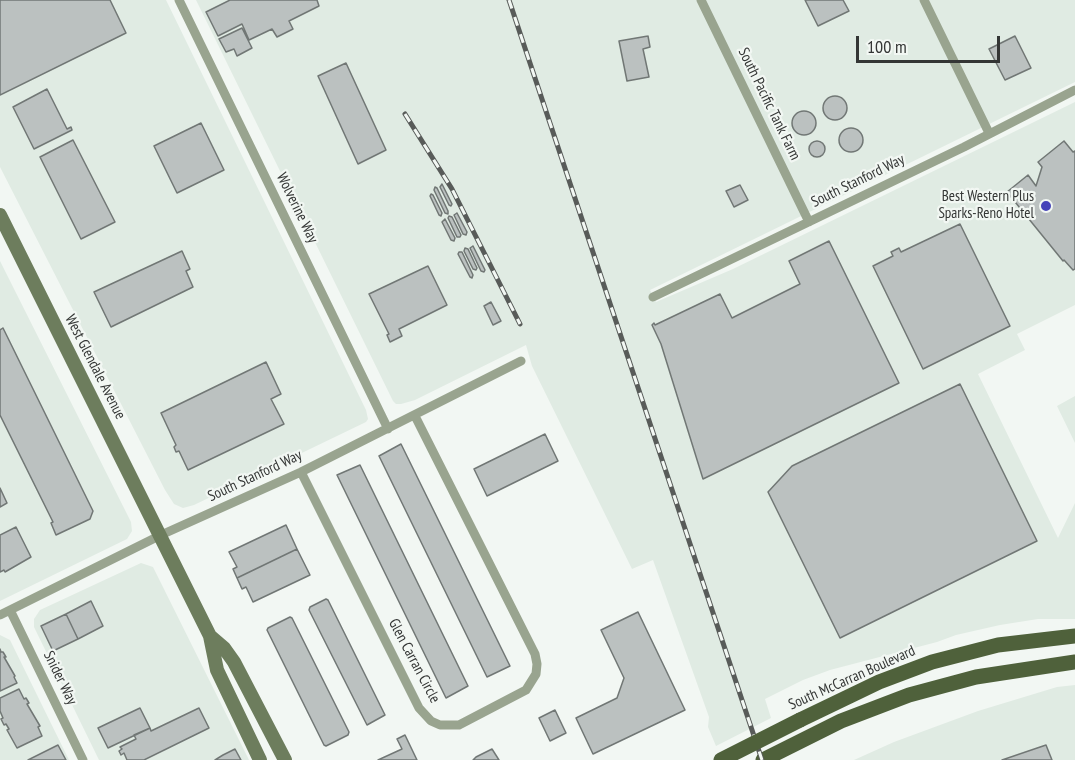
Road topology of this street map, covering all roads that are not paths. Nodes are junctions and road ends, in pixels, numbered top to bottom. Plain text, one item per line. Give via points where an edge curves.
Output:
1 (179, 0) edge
2 (701, 0) edge
3 (924, 0) edge
4 (1075, 90) edge
5 (989, 133) junction
6 (0, 215) edge
7 (809, 222) junction
8 (653, 297) dead end
9 (521, 361) dead end
10 (415, 416) junction
11 (388, 429) junction
12 (301, 472) junction
13 (161, 535) junction
14 (10, 610) junction
15 (0, 615) edge
16 (210, 636) junction
17 (1075, 636) edge
18 (1075, 662) edge
19 (83, 760) edge
20 (260, 760) edge
21 (285, 760) edge
22 (721, 760) edge
23 (763, 760) edge

1 - 11 street, Wolverine Way
2 - 7 street, South Pacific Tank Farm
3 - 5 street
4 - 5 street, South Stanford Way
5 - 7 street, South Stanford Way
6 - 13 main road, West Glendale Avenue
7 - 8 street, South Stanford Way
9 - 10 street, South Stanford Way
10 - 11 street, South Stanford Way
10 - 12 street, Glen Carran Circle via 537,664 526,690 459,724 440,725 419,708
11 - 12 street, South Stanford Way
12 - 13 street, South Stanford Way
13 - 14 street, South Stanford Way
13 - 16 main road, West Glendale Avenue
14 - 15 street, South Stanford Way
14 - 19 street, Snider Way
16 - 20 main road via 217,670
16 - 21 main road via 234,662
17 - 22 main road, South McCarran Boulevard, bridge via 1014,642 932,662 879,682
18 - 23 main road via 976,677 927,690 861,713

